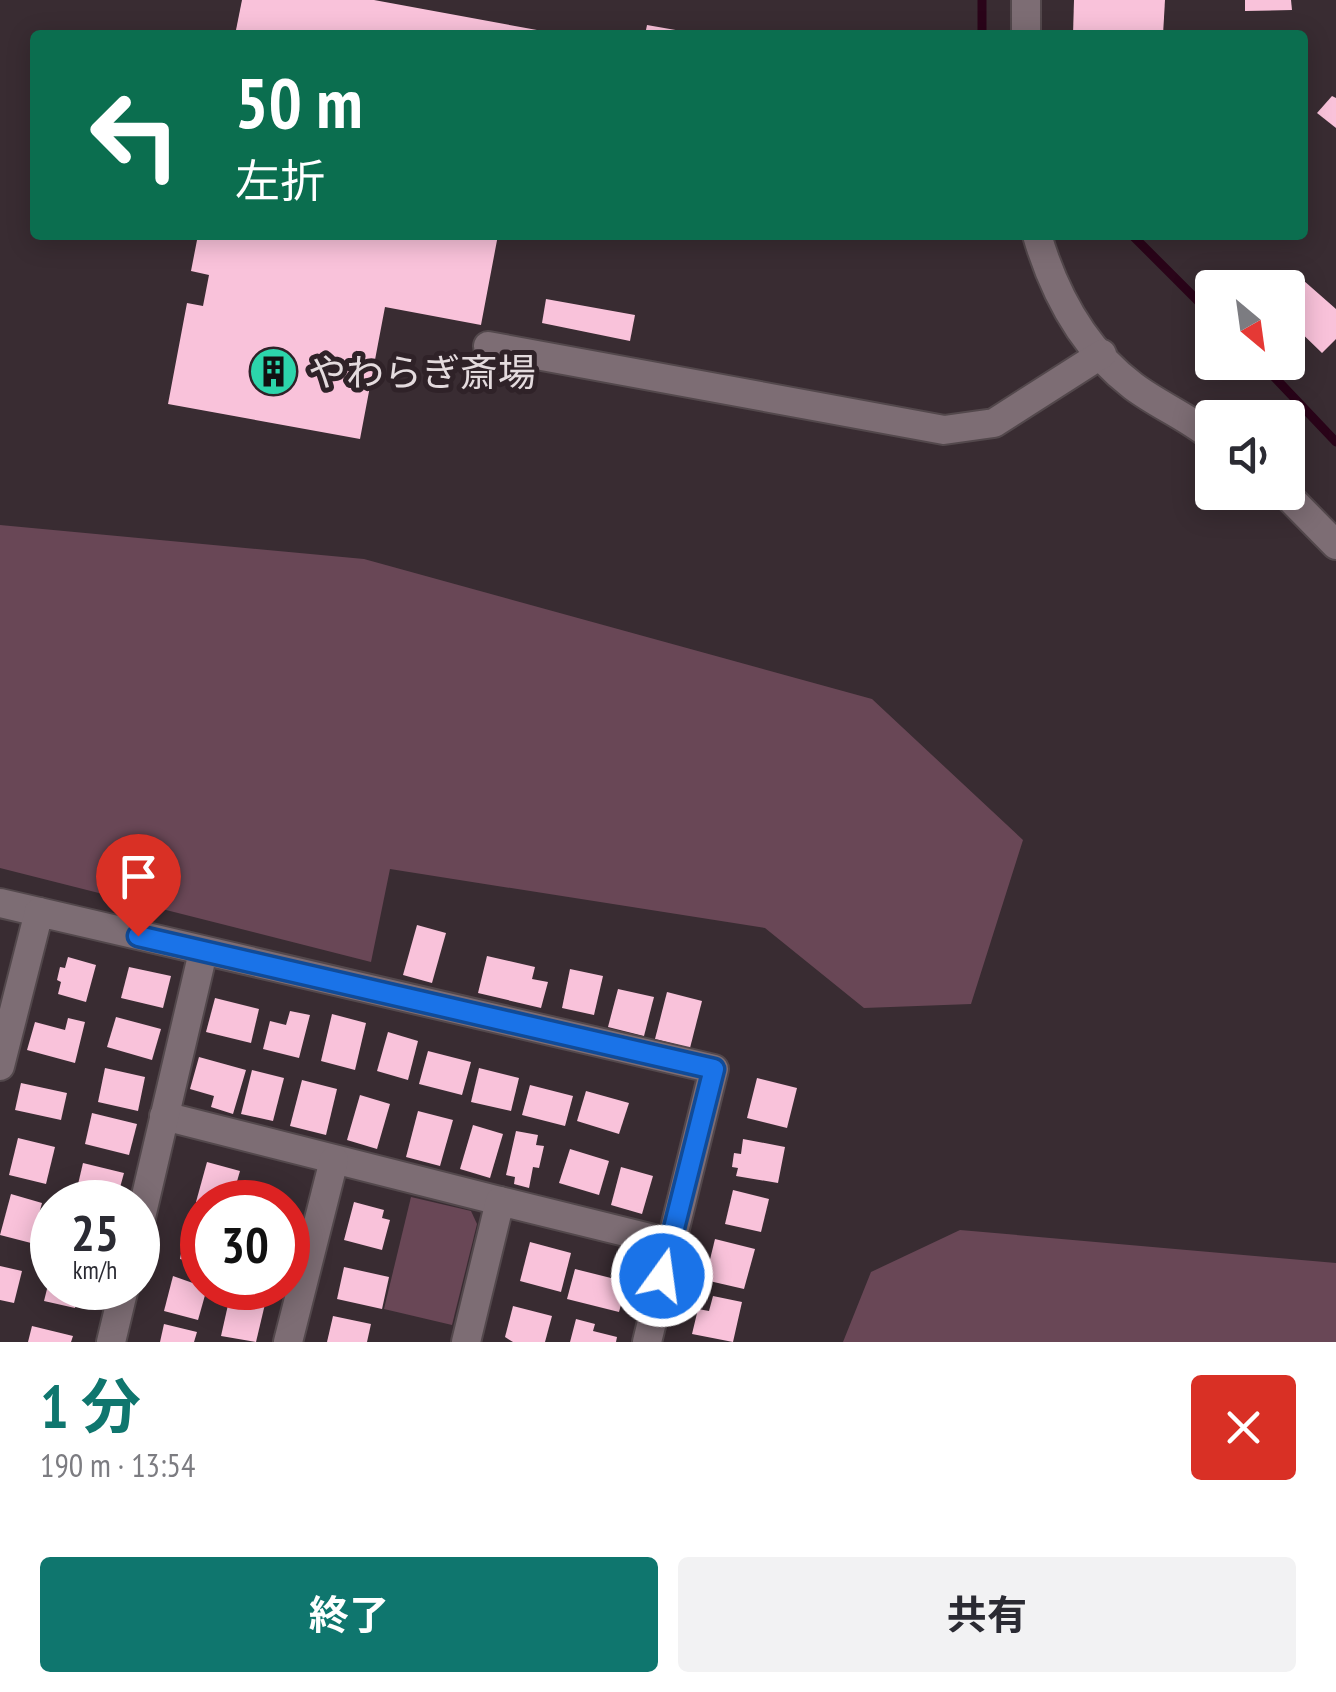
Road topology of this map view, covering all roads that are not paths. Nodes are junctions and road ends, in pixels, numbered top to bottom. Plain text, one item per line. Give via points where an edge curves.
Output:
1 (1026, 0) edge
2 (1026, 30) edge
3 (1038, 240) edge
4 (488, 346) dead end
5 (1102, 354) junction
6 (1195, 425) edge
7 (1302, 510) edge
8 (1336, 545) edge
9 (0, 903) edge
10 (39, 912) junction
11 (203, 952) junction
12 (0, 1066) edge
13 (164, 1116) junction
14 (334, 1160) junction
15 (149, 1180) edge
16 (500, 1201) junction
17 (670, 1243) junction
18 (119, 1310) edge
19 (111, 1342) edge
20 (288, 1342) edge
21 (466, 1342) edge
22 (647, 1342) edge

1 - 2 street
3 - 5 street via 1074,323
4 - 5 street via 944,430 994,423
5 - 6 street via 1131,385
7 - 8 street
9 - 10 street
10 - 11 street
10 - 12 street
11 - 13 street
11 - 17 street via 714,1069
13 - 14 street
13 - 15 street
14 - 16 street
14 - 20 street
16 - 17 street
16 - 21 street
17 - 22 street
18 - 19 street

